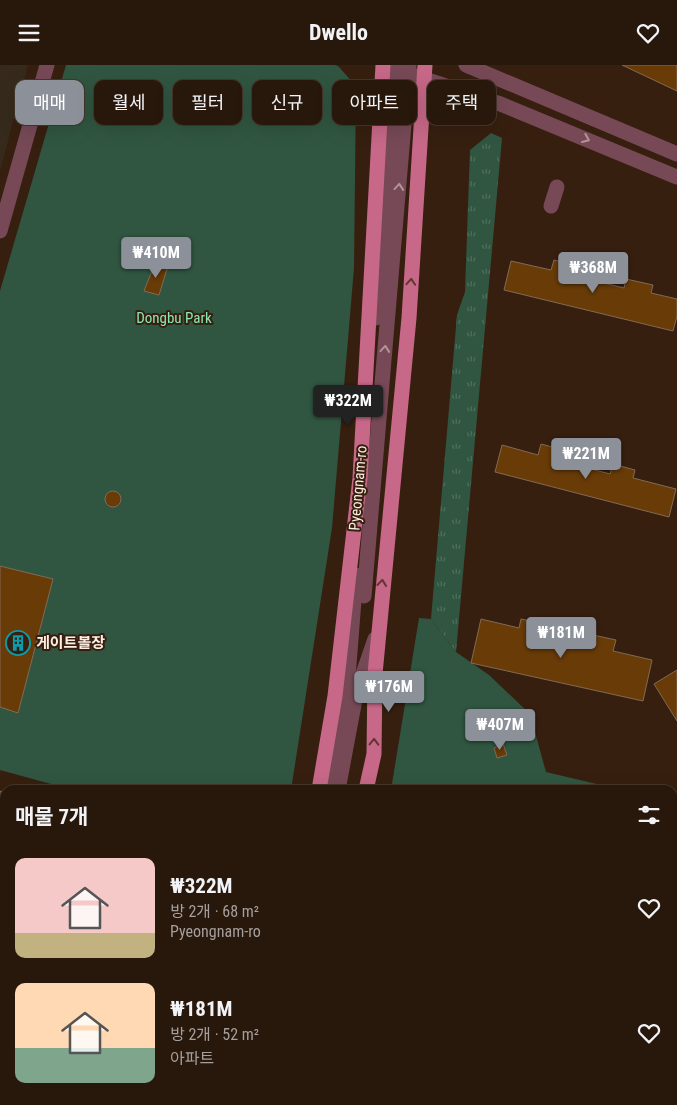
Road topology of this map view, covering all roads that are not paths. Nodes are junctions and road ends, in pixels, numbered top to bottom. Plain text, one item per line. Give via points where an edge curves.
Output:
1 (47, 65) edge
2 (466, 65) edge
3 (396, 67) edge
4 (425, 72) edge
5 (677, 154) edge
6 (677, 177) edge
7 (558, 187) dead end
8 (551, 206) dead end
9 (0, 231) edge
10 (378, 632) junction
11 (356, 694) junction
12 (319, 785) edge
13 (328, 785) edge
14 (339, 785) edge
15 (367, 785) edge

1 - 9 street
2 - 5 street
3 - 4 street
11 -> 3 street
3 - 12 main road, Pyeongnam-ro via 360,478 334,696
3 - 13 street via 347,690
4 -> 6 street
10 -> 4 main road via 409,318
7 - 8 street
10 - 11 street
15 -> 10 main road via 374,754 374,674
11 - 14 street

